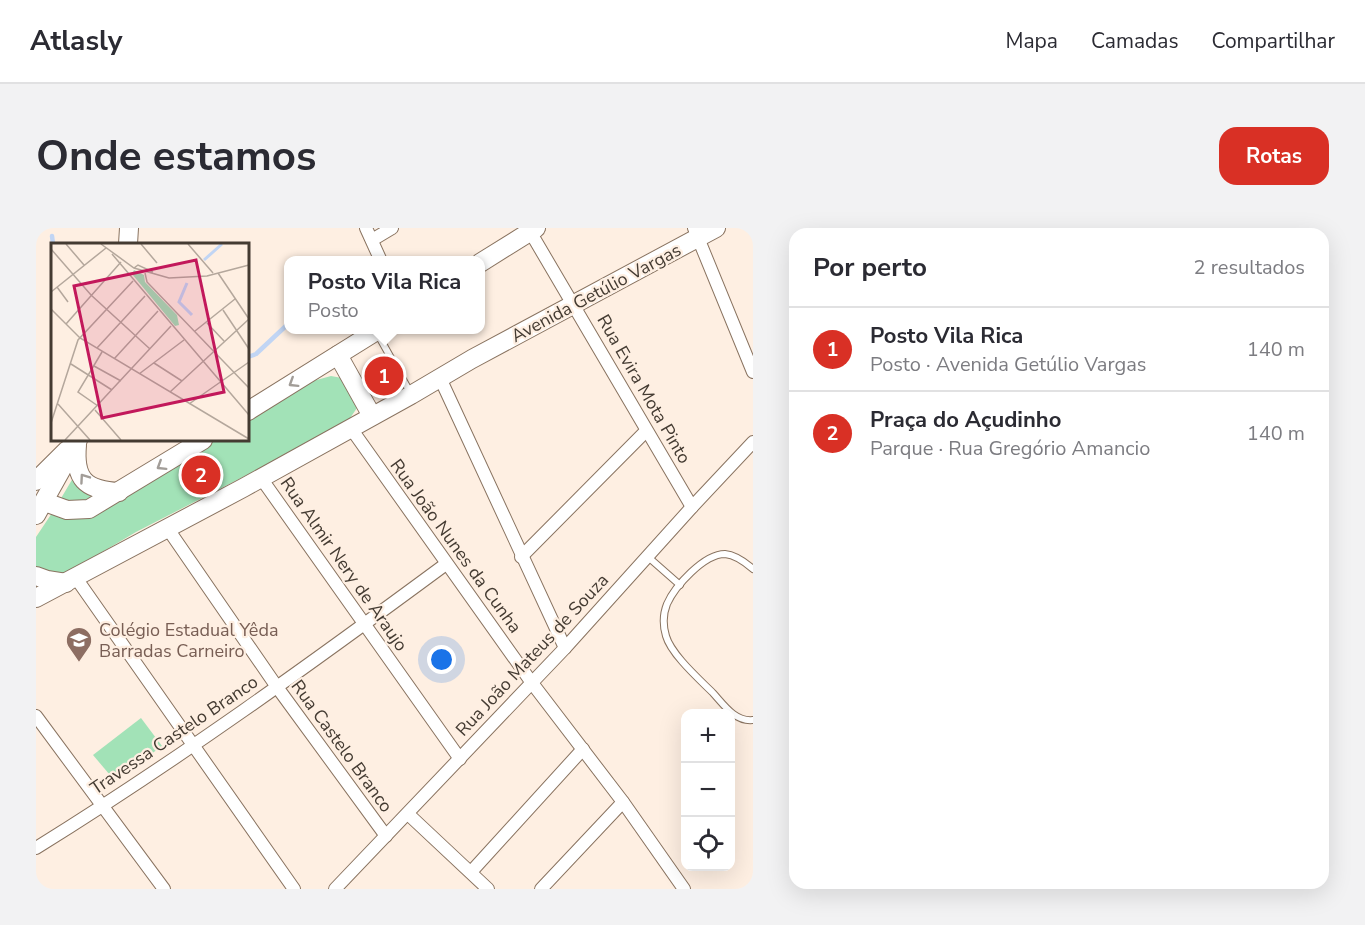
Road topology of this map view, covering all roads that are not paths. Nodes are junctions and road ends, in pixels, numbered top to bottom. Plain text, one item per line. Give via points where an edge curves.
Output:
1 (129, 228) edge
2 (366, 228) edge
3 (392, 228) edge
4 (716, 228) edge
5 (531, 229) edge
6 (696, 233) edge
7 (372, 240) junction
8 (128, 243) edge
9 (379, 256) edge
10 (485, 260) edge
11 (574, 304) junction
12 (371, 334) edge
13 (379, 334) edge
14 (338, 355) junction
15 (753, 372) edge
16 (440, 378) junction
17 (411, 395) junction
18 (249, 410) edge
19 (372, 416) junction
20 (350, 427) junction
21 (646, 431) junction
22 (77, 441) edge
23 (78, 441) edge
24 (201, 441) edge
25 (753, 442) edge
26 (261, 478) junction
27 (119, 492) junction
28 (39, 499) edge
29 (692, 507) junction
30 (168, 529) junction
31 (647, 556) junction
32 (522, 557) junction
33 (446, 564) junction
34 (753, 569) edge
35 (36, 576) edge
36 (71, 580) junction
37 (680, 585) junction
38 (36, 598) edge
39 (364, 624) junction
40 (566, 648) junction
41 (532, 683) junction
42 (277, 687) junction
43 (36, 716) edge
44 (753, 720) edge
45 (193, 746) junction
46 (583, 749) junction
47 (460, 759) junction
48 (623, 802) junction
49 (102, 807) junction
50 (408, 814) junction
51 (386, 836) junction
52 (36, 848) edge
53 (471, 872) junction
54 (164, 889) edge
55 (294, 889) edge
56 (335, 889) edge
57 (488, 889) edge
58 (541, 889) edge
59 (684, 889) edge

1 - 8 main road
2 - 7 street
3 - 7 street
4 - 6 main road, Avenida Getúlio Vargas
5 - 10 main road
5 - 11 street, Rua Evira Mota Pinto
6 - 11 main road, Avenida Getúlio Vargas
6 - 15 street
7 - 9 street
11 - 16 main road, Avenida Getúlio Vargas
11 - 21 street, Rua Evira Mota Pinto
12 - 14 main road
13 - 17 lane
14 -> 18 main road
14 - 19 main road
16 - 17 main road, Avenida Getúlio Vargas
16 - 32 street
17 - 19 main road, Avenida Getúlio Vargas
19 - 20 main road, Avenida Getúlio Vargas
20 - 26 main road, Avenida Getúlio Vargas
20 - 33 street, Rua João Nunes da Cunha
21 - 29 street, Rua Evira Mota Pinto
21 - 32 street
22 - 28 main road
27 -> 23 main road via 98,490 83,480 77,462
24 -> 27 main road
25 - 29 street, Rua João Mateus de Souza
26 - 30 main road, Avenida Getúlio Vargas
26 - 39 street, Rua Almir Nery de Araujo
27 - 28 main road via 79,511
29 - 31 street, Rua João Mateus de Souza
30 - 36 main road, Avenida Getúlio Vargas
30 - 42 street, Rua Castelo Branco
31 - 37 lane
31 - 40 street, Rua João Mateus de Souza
32 - 40 street
33 - 39 street, Travessa Castelo Branco
33 - 41 street, Rua João Nunes da Cunha
34 - 37 lane via 740,559 719,555 690,573
35 - 36 main road
36 - 38 main road, Avenida Getúlio Vargas
36 - 45 street
37 - 44 lane via 665,614 669,645 734,715
39 - 42 street, Travessa Castelo Branco
39 - 47 street, Rua Almir Nery de Araujo
40 - 41 street, Rua João Mateus de Souza
41 - 46 street, Rua João Nunes da Cunha
41 - 47 street, Rua João Mateus de Souza
42 - 45 street, Travessa Castelo Branco
42 - 51 street, Rua Castelo Branco
43 - 49 street
45 - 49 street, Travessa Castelo Branco
45 - 55 street
46 - 48 street, Rua João Nunes da Cunha
46 - 53 street
47 - 50 street, Rua João Mateus de Souza
48 - 58 street
48 - 59 street, Rua João Nunes da Cunha
49 - 52 street, Travessa Castelo Branco
49 - 54 street
50 - 51 street, Rua João Mateus de Souza
50 - 53 street
51 - 56 street, Rua João Mateus de Souza
53 - 57 street

